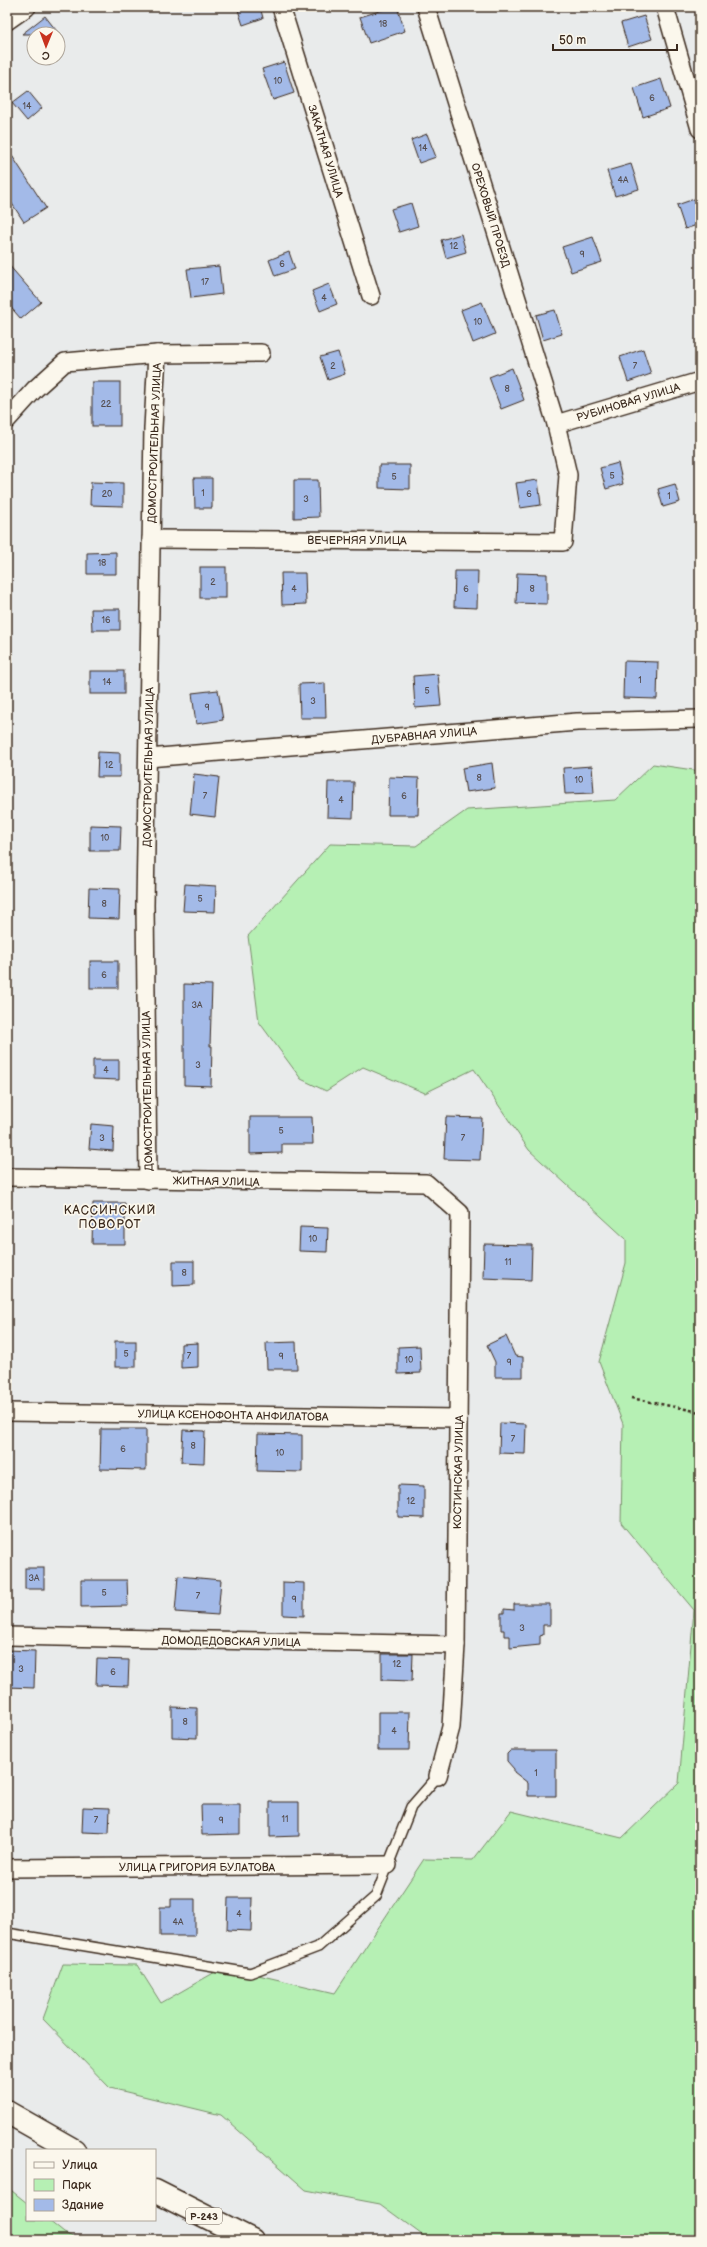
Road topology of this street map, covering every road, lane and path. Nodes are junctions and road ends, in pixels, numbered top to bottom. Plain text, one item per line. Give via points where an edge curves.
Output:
1 (27, 7) edge
2 (281, 7) edge
3 (426, 7) edge
4 (665, 7) edge
5 (7, 21) edge
6 (700, 129) edge
7 (371, 296) dead end
8 (261, 353) dead end
9 (157, 354) junction
10 (700, 381) edge
11 (7, 420) edge
12 (556, 424) junction
13 (152, 539) junction
14 (563, 542) joint
15 (700, 719) edge
16 (148, 758) junction
17 (7, 1177) edge
18 (148, 1180) junction
19 (426, 1184) joint
20 (631, 1398) dead end
21 (7, 1412) edge
22 (700, 1412) edge
23 (458, 1418) junction
24 (7, 1636) edge
25 (456, 1645) junction
26 (438, 1776) joint
27 (388, 1865) junction
28 (7, 1868) edge
29 (7, 1933) edge
30 (7, 2112) edge
31 (72, 2149) edge
32 (156, 2192) edge
33 (252, 2240) edge

1 - 5 street
2 - 7 street, ЗАКАТНАЯ УЛИЦА
3 - 12 street, ОРЕХОВЫЙ ПРОЕЗД
4 - 6 street
8 - 9 street
9 - 11 street via 65,362 35,389
9 - 13 street, ДОМОСТРОИТЕЛЬНАЯ УЛИЦА
10 - 12 street, РУБИНОВАЯ УЛИЦА
12 - 14 street, ОРЕХОВЫЙ ПРОЕЗД via 568,475
13 - 14 street, ВЕЧЕРНЯЯ УЛИЦА
13 - 16 street, ДОМОСТРОИТЕЛЬНАЯ УЛИЦА
15 - 16 street, ДУБРАВНАЯ УЛИЦА via 577,722
16 - 18 street, ДОМОСТРОИТЕЛЬНАЯ УЛИЦА via 145,905
17 - 18 street, ЖИТНАЯ УЛИЦА
18 - 19 street, ЖИТНАЯ УЛИЦА
19 - 23 street, КОСТИНСКАЯ УЛИЦА via 460,1213
20 - 22 path
21 - 23 street, УЛИЦА КСЕНОФОНТА АНФИЛАТОВА
23 - 25 street, КОСТИНСКАЯ УЛИЦА
24 - 25 street, ДОМОДЕДОВСКАЯ УЛИЦА
25 - 26 street, КОСТИНСКАЯ УЛИЦА via 451,1727
26 - 27 lane via 410,1807
27 - 28 street, УЛИЦА ГРИГОРИЯ БУЛАТОВА
27 - 29 lane via 376,1896 318,1947 250,1973
30 - 31 highway
32 - 33 highway, Р-243

